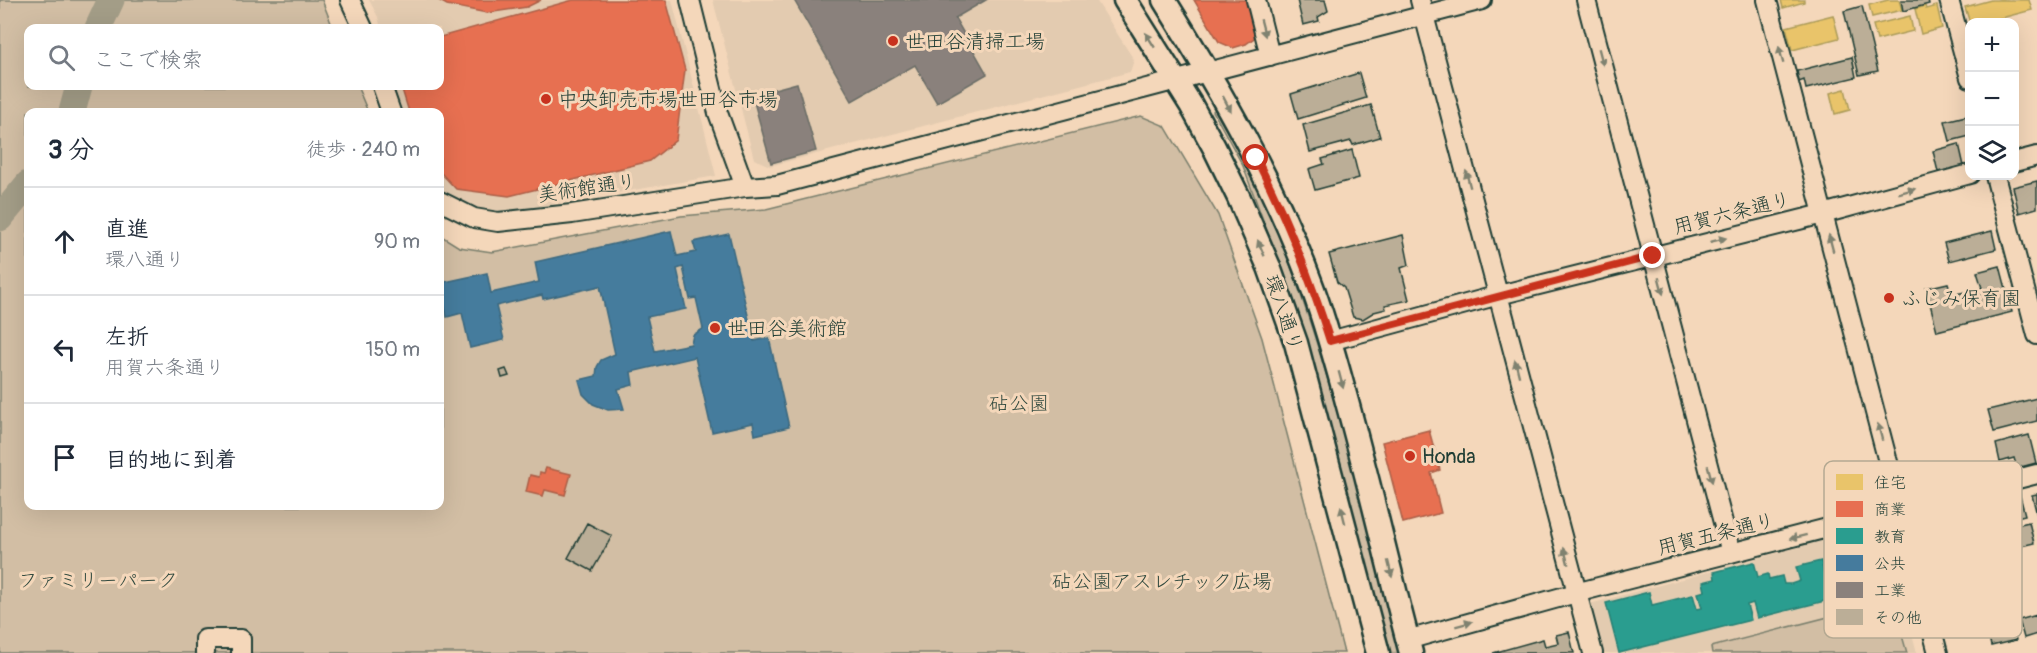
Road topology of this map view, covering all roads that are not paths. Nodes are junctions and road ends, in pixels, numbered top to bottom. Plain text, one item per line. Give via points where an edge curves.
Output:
1 (350, 0) edge
2 (690, 0) edge
3 (1125, 0) edge
4 (1164, 0) edge
5 (1256, 0) edge
6 (1482, 0) edge
7 (1586, 0) edge
8 (1767, 0) edge
9 (1949, 0) edge
10 (1422, 8) edge
11 (361, 24) edge
12 (1270, 56) junction
13 (1209, 72) junction
14 (1968, 72) edge
15 (1175, 81) junction
16 (383, 90) edge
17 (390, 108) edge
18 (2037, 156) edge
19 (2019, 161) edge
20 (1965, 175) edge
21 (1996, 180) edge
22 (744, 187) junction
23 (444, 203) edge
24 (1823, 214) junction
25 (1653, 256) junction
26 (1499, 295) junction
27 (2037, 335) edge
28 (1330, 341) junction
29 (1888, 461) edge
30 (2037, 474) edge
31 (2022, 478) edge
32 (1824, 529) edge
33 (1731, 553) junction
34 (1576, 594) junction
35 (1934, 638) edge
36 (1409, 646) edge
37 (205, 653) edge
38 (241, 653) edge
39 (1378, 653) edge
40 (1593, 653) edge
41 (1938, 653) edge

1 - 11 street
2 - 22 street via 718,114
15 -> 3 main road, 環八通り
4 - 13 main road, 環八通り
5 -> 12 street
6 - 10 street, 美術館通り
7 -> 25 street
24 -> 8 street
9 - 14 street
10 - 12 street, 美術館通り
26 -> 10 street
12 - 13 street, 美術館通り
13 - 15 street, 美術館通り
13 -> 28 main road, 環八通り via 1288,224
15 - 22 street, 美術館通り via 777,185
39 -> 15 main road, 環八通り via 1287,314 1239,198
16 - 17 street
18 - 19 street
24 -> 20 street, 用賀六条通り
21 - 27 street
22 - 23 street, 美術館通り via 498,222 474,218
25 -> 24 street, 用賀六条通り
29 -> 24 street
25 - 26 street, 用賀六条通り
25 -> 33 street
26 - 28 street, 用賀六条通り
34 -> 26 street
28 -> 36 main road, 環八通り
30 - 31 street, 用賀五条通り
32 -> 33 street, 用賀五条通り
33 - 34 street, 用賀五条通り
36 -> 34 street, 用賀五条通り
34 - 40 street
35 - 41 street
37 - 38 street via 205,639 241,639

